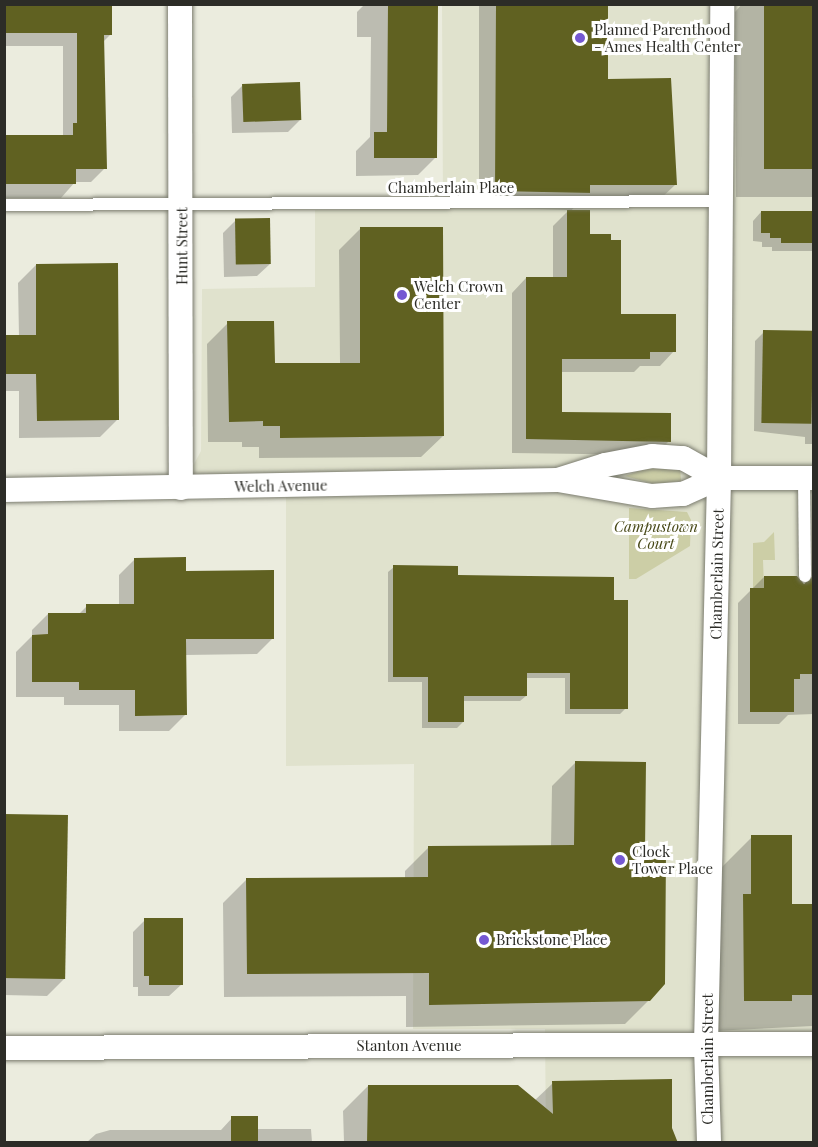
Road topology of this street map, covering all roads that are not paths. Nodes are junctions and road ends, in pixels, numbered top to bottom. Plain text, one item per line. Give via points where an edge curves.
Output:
1 (180, 4) edge
2 (722, 4) edge
3 (721, 201) junction
4 (4, 205) edge
5 (182, 205) junction
6 (719, 478) junction
7 (809, 478) edge
8 (558, 480) junction
9 (181, 488) junction
10 (4, 490) edge
11 (805, 576) dead end
12 (706, 1044) junction
13 (813, 1044) edge
14 (4, 1048) edge
15 (709, 1143) edge

1 - 5 street, Hunt Street
2 - 3 street, Chamberlain Street
3 - 5 lane, Chamberlain Place
3 - 6 street, Chamberlain Street
4 - 5 lane, Chamberlain Place
5 - 9 street, Hunt Street
6 - 7 street, Welch Avenue
6 - 8 street, Welch Avenue via 683,494 652,496
6 - 8 street, Welch Avenue via 684,458 652,456
6 - 12 street, Chamberlain Street
7 - 11 lane
8 - 9 street, Welch Avenue
9 - 10 street, Welch Avenue
12 - 13 street, Stanton Avenue
12 - 14 street, Stanton Avenue
12 - 15 street, Chamberlain Street

